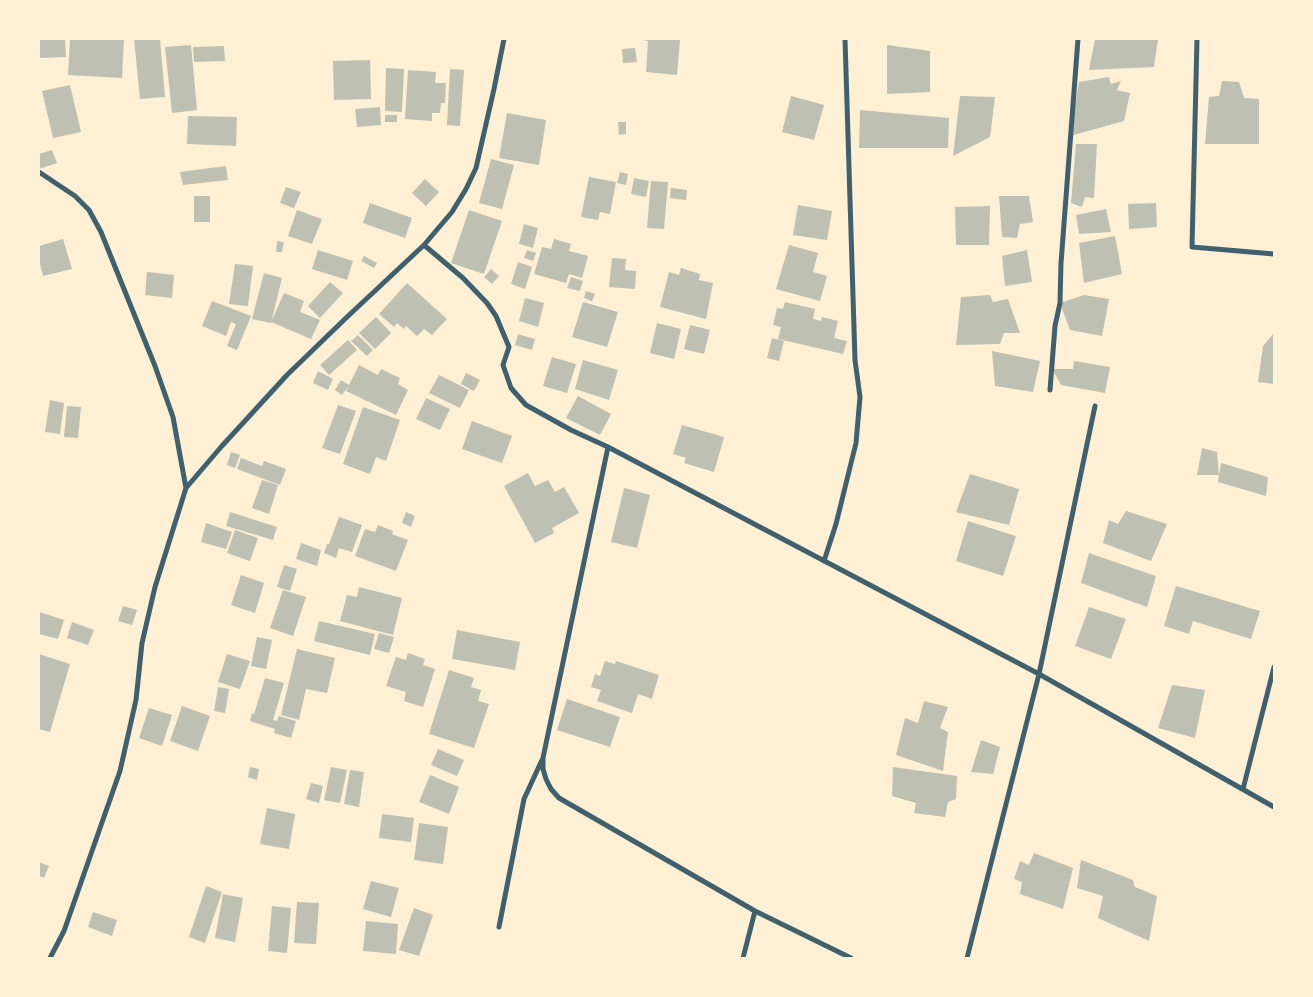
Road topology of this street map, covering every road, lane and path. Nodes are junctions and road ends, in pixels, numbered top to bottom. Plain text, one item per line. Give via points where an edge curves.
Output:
1 (504, 39) edge
2 (845, 39) edge
3 (1078, 39) edge
4 (1197, 39) edge
5 (39, 172) edge
6 (424, 245) junction
7 (1274, 254) edge
8 (1050, 390) dead end
9 (1095, 406) dead end
10 (608, 447) junction
11 (186, 488) junction
12 (824, 561) junction
13 (1274, 668) edge
14 (1039, 674) junction
15 (543, 758) junction
16 (1243, 789) junction
17 (1274, 807) edge
18 (755, 911) junction
19 (499, 927) dead end
20 (50, 958) edge
21 (743, 958) edge
22 (851, 958) edge
23 (967, 958) edge

1 - 6 street via 476,168 452,212
2 - 12 street via 855,360 860,397 856,443
3 - 8 street via 1060,263 1060,303
4 - 7 street via 1192,247
5 - 11 street via 75,196 89,210 102,232 173,417
6 - 10 street via 476,290 496,316 509,347 503,365 511,388 526,405
6 - 11 street via 287,376
9 - 14 street
10 - 12 street
10 - 15 street
11 - 20 street via 155,587 120,771 64,932
12 - 14 street
13 - 16 street
14 - 16 street
14 - 23 street
15 - 18 street via 546,779 559,798
15 - 19 street via 524,799
16 - 17 street
18 - 21 street
18 - 22 street

